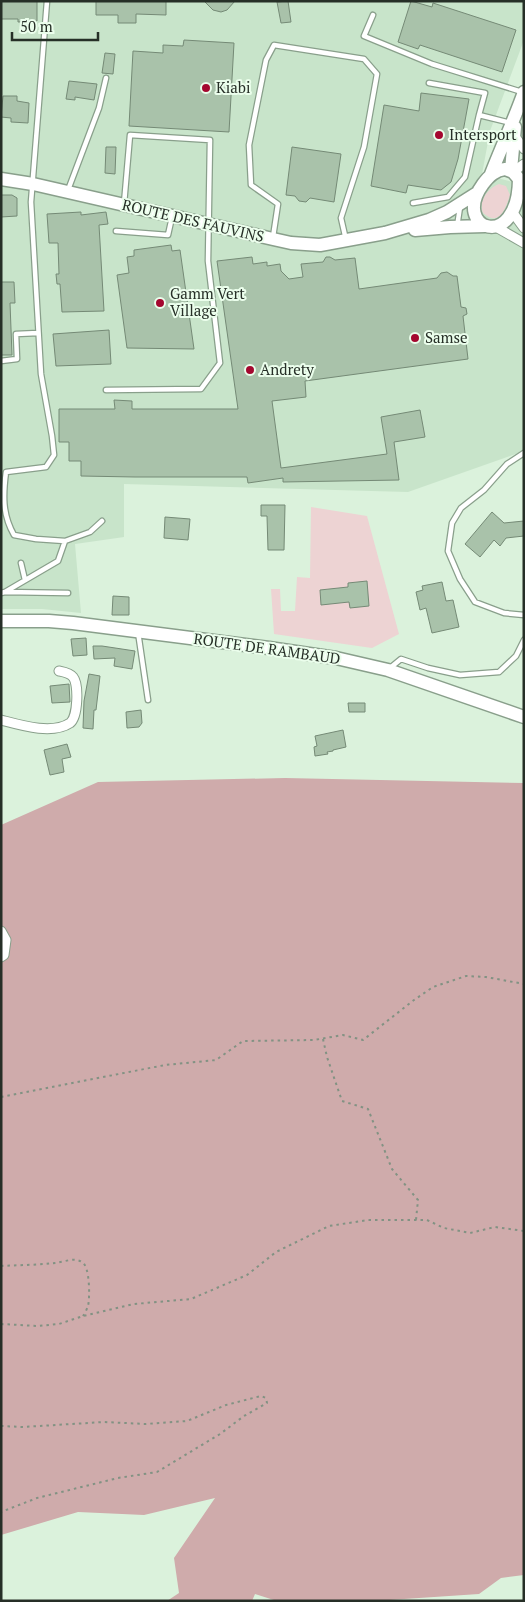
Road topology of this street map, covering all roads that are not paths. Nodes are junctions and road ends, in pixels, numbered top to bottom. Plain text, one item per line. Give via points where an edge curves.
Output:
1 (47, 1) edge
2 (372, 15) dead end
3 (106, 78) dead end
4 (429, 83) dead end
5 (524, 92) edge
6 (479, 115) junction
7 (514, 125) junction
8 (524, 149) edge
9 (516, 169) edge
10 (491, 174) junction
11 (1, 178) edge
12 (33, 184) junction
13 (521, 185) edge
14 (67, 193) junction
15 (478, 193) junction
16 (413, 203) dead end
17 (461, 203) junction
18 (124, 205) junction
19 (513, 213) junction
20 (172, 216) junction
21 (208, 224) junction
22 (490, 226) junction
23 (457, 227) junction
24 (524, 228) edge
25 (116, 231) dead end
26 (385, 233) junction
27 (272, 239) junction
28 (347, 241) junction
29 (524, 243) edge
30 (38, 333) junction
31 (1, 361) edge
32 (106, 390) dead end
33 (524, 453) edge
34 (102, 521) dead end
35 (65, 541) junction
36 (21, 563) dead end
37 (25, 580) junction
38 (3, 592) edge
39 (68, 593) dead end
40 (524, 615) edge
41 (1, 621) edge
42 (138, 631) junction
43 (524, 640) edge
44 (388, 670) junction
45 (59, 671) dead end
46 (148, 700) dead end
47 (524, 717) edge
48 (1, 720) edge
49 (1, 931) edge
50 (1, 957) edge

1 - 12 lane
2 - 5 lane via 364,36 432,64
3 - 14 lane via 99,108
4 - 6 lane via 485,93
5 - 7 street
6 - 7 lane
6 - 16 lane via 465,177 448,197
7 - 8 street
7 - 9 street
7 - 10 street
9 - 10 street via 496,170
9 - 13 street
10 - 15 street
11 - 12 street, ROUTE DES FAUVINS
12 - 14 street, ROUTE DES FAUVINS
12 - 30 lane via 31,202
13 - 19 street
14 - 18 street, ROUTE DES FAUVINS
15 - 17 street, ROUTE DES FAUVINS
15 - 22 street via 473,209 477,219
17 - 23 lane
17 - 26 street, ROUTE DES FAUVINS via 429,220
18 - 20 street, ROUTE DES FAUVINS
18 - 21 lane via 130,134 210,140
19 - 22 street via 504,223
19 - 24 street
20 - 21 street, ROUTE DES FAUVINS
20 - 25 lane via 168,235
21 - 27 street, ROUTE DES FAUVINS
21 - 32 lane via 208,261 220,363 201,390
22 - 23 street, ROUTE DES FAUVINS
22 - 29 street
23 - 26 street, ROUTE DES FAUVINS
26 - 28 street, ROUTE DES FAUVINS
27 - 28 street, ROUTE DES FAUVINS via 320,245
27 - 28 lane via 278,204 251,185 249,144 266,60 274,45 364,58 377,74 364,147 341,218
30 - 31 lane via 16,334 17,359
30 - 35 lane via 54,455 46,467 6,472 3,498 14,535
33 - 40 lane via 507,464 484,490 461,508 452,523 448,551 475,602 504,613
34 - 35 lane via 90,532
35 - 37 lane via 58,561
36 - 37 lane
37 - 38 lane
38 - 39 lane
41 - 42 street, ROUTE DE RAMBAUD via 49,621
42 - 44 street, ROUTE DE RAMBAUD via 302,652
42 - 46 lane
43 - 44 lane via 516,656 499,672 460,675 401,659
44 - 47 street, ROUTE DE RAMBAUD
45 - 48 street via 73,677 76,682 76,712 70,723 58,728 35,728
49 - 50 street via 6,940

